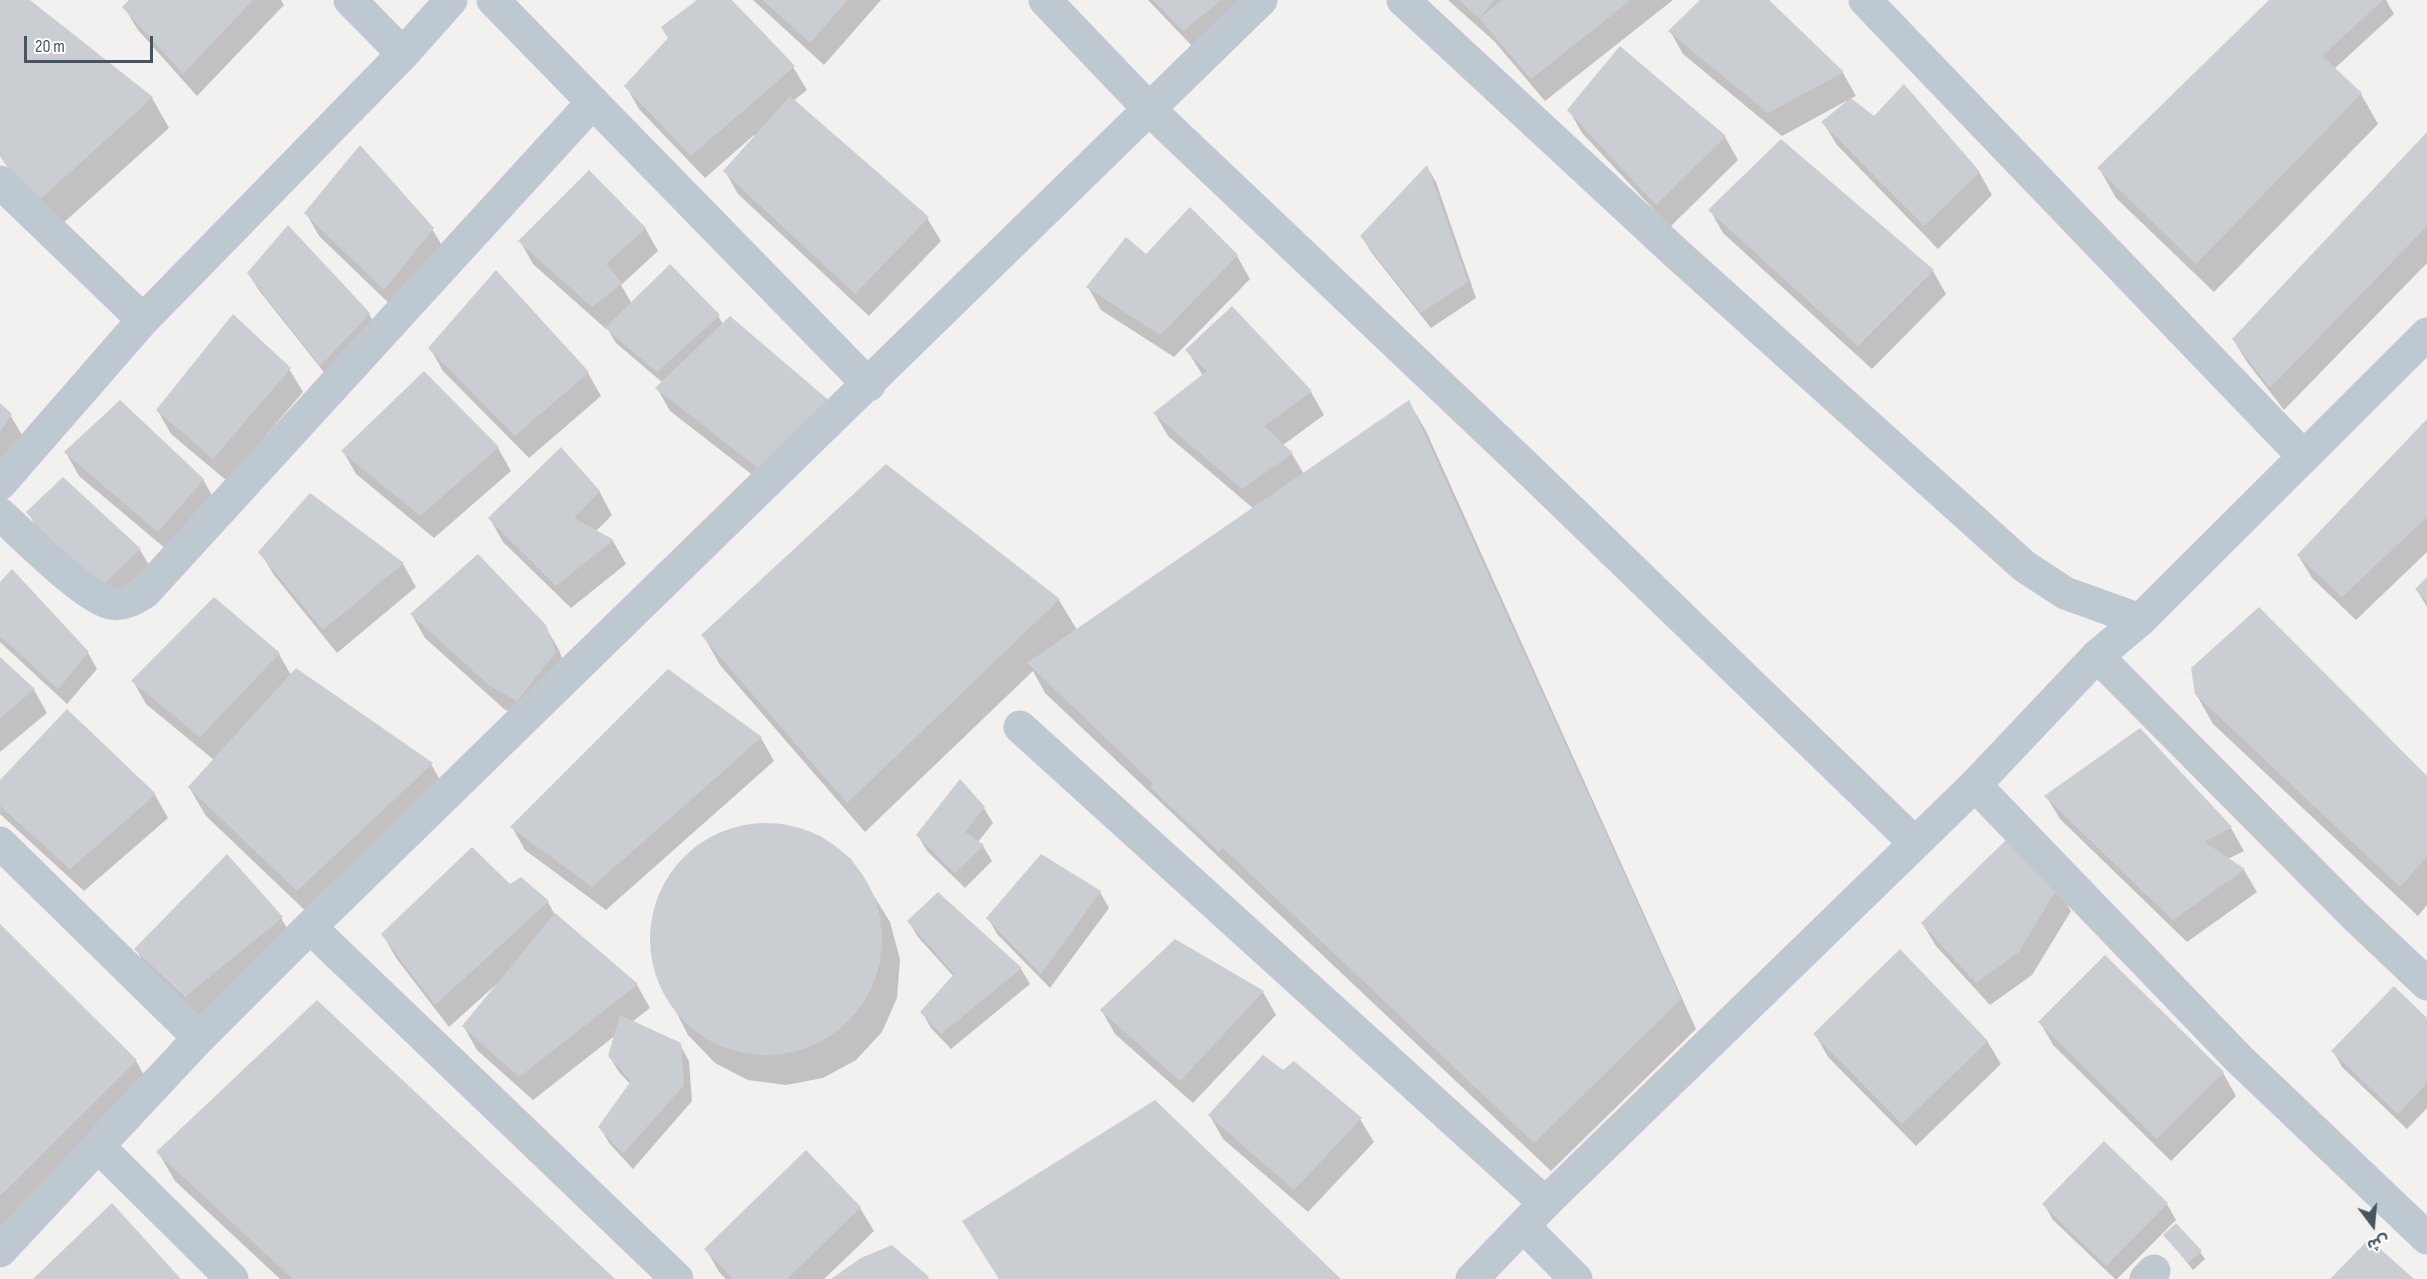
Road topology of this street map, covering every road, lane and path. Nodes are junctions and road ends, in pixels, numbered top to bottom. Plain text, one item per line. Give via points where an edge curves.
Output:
1 (350, 0) edge
2 (451, 0) edge
3 (493, 0) edge
4 (1045, 0) edge
5 (1261, 0) edge
6 (1403, 0) edge
7 (1865, 0) edge
8 (404, 54) junction
9 (593, 102) junction
10 (1150, 110) junction
11 (0, 182) edge
12 (143, 320) junction
13 (2427, 334) edge
14 (869, 385) junction
15 (2303, 456) junction
16 (0, 484) edge
17 (0, 514) edge
18 (2140, 620) junction
19 (2097, 656) junction
20 (1020, 727) dead end
21 (1975, 785) junction
22 (0, 843) edge
23 (1915, 843) junction
24 (310, 927) junction
25 (2427, 984) edge
26 (199, 1038) junction
27 (99, 1147) junction
28 (1535, 1215) junction
29 (2427, 1238) edge
30 (0, 1251) edge
31 (232, 1279) edge
32 (677, 1279) edge
33 (1472, 1279) edge
34 (1576, 1279) edge

1 - 8 street
2 - 8 street
3 - 9 street
4 - 10 street
5 - 10 street
6 - 18 street via 1676,253 2024,566 2065,593
7 - 15 street
8 - 12 street
9 - 14 street
9 - 17 street via 144,592 130,602 111,603 90,594
10 - 14 street
10 - 23 street via 1520,460
11 - 12 street
12 - 16 street
13 - 15 street
14 - 24 street
15 - 18 street
18 - 19 street
19 - 21 street
19 - 25 street
20 - 28 street
21 - 23 street
21 - 29 street via 2239,1059
22 - 26 street
23 - 28 street
24 - 26 street
24 - 32 street
26 - 27 street
27 - 30 street
27 - 31 street
28 - 33 street
28 - 34 street

